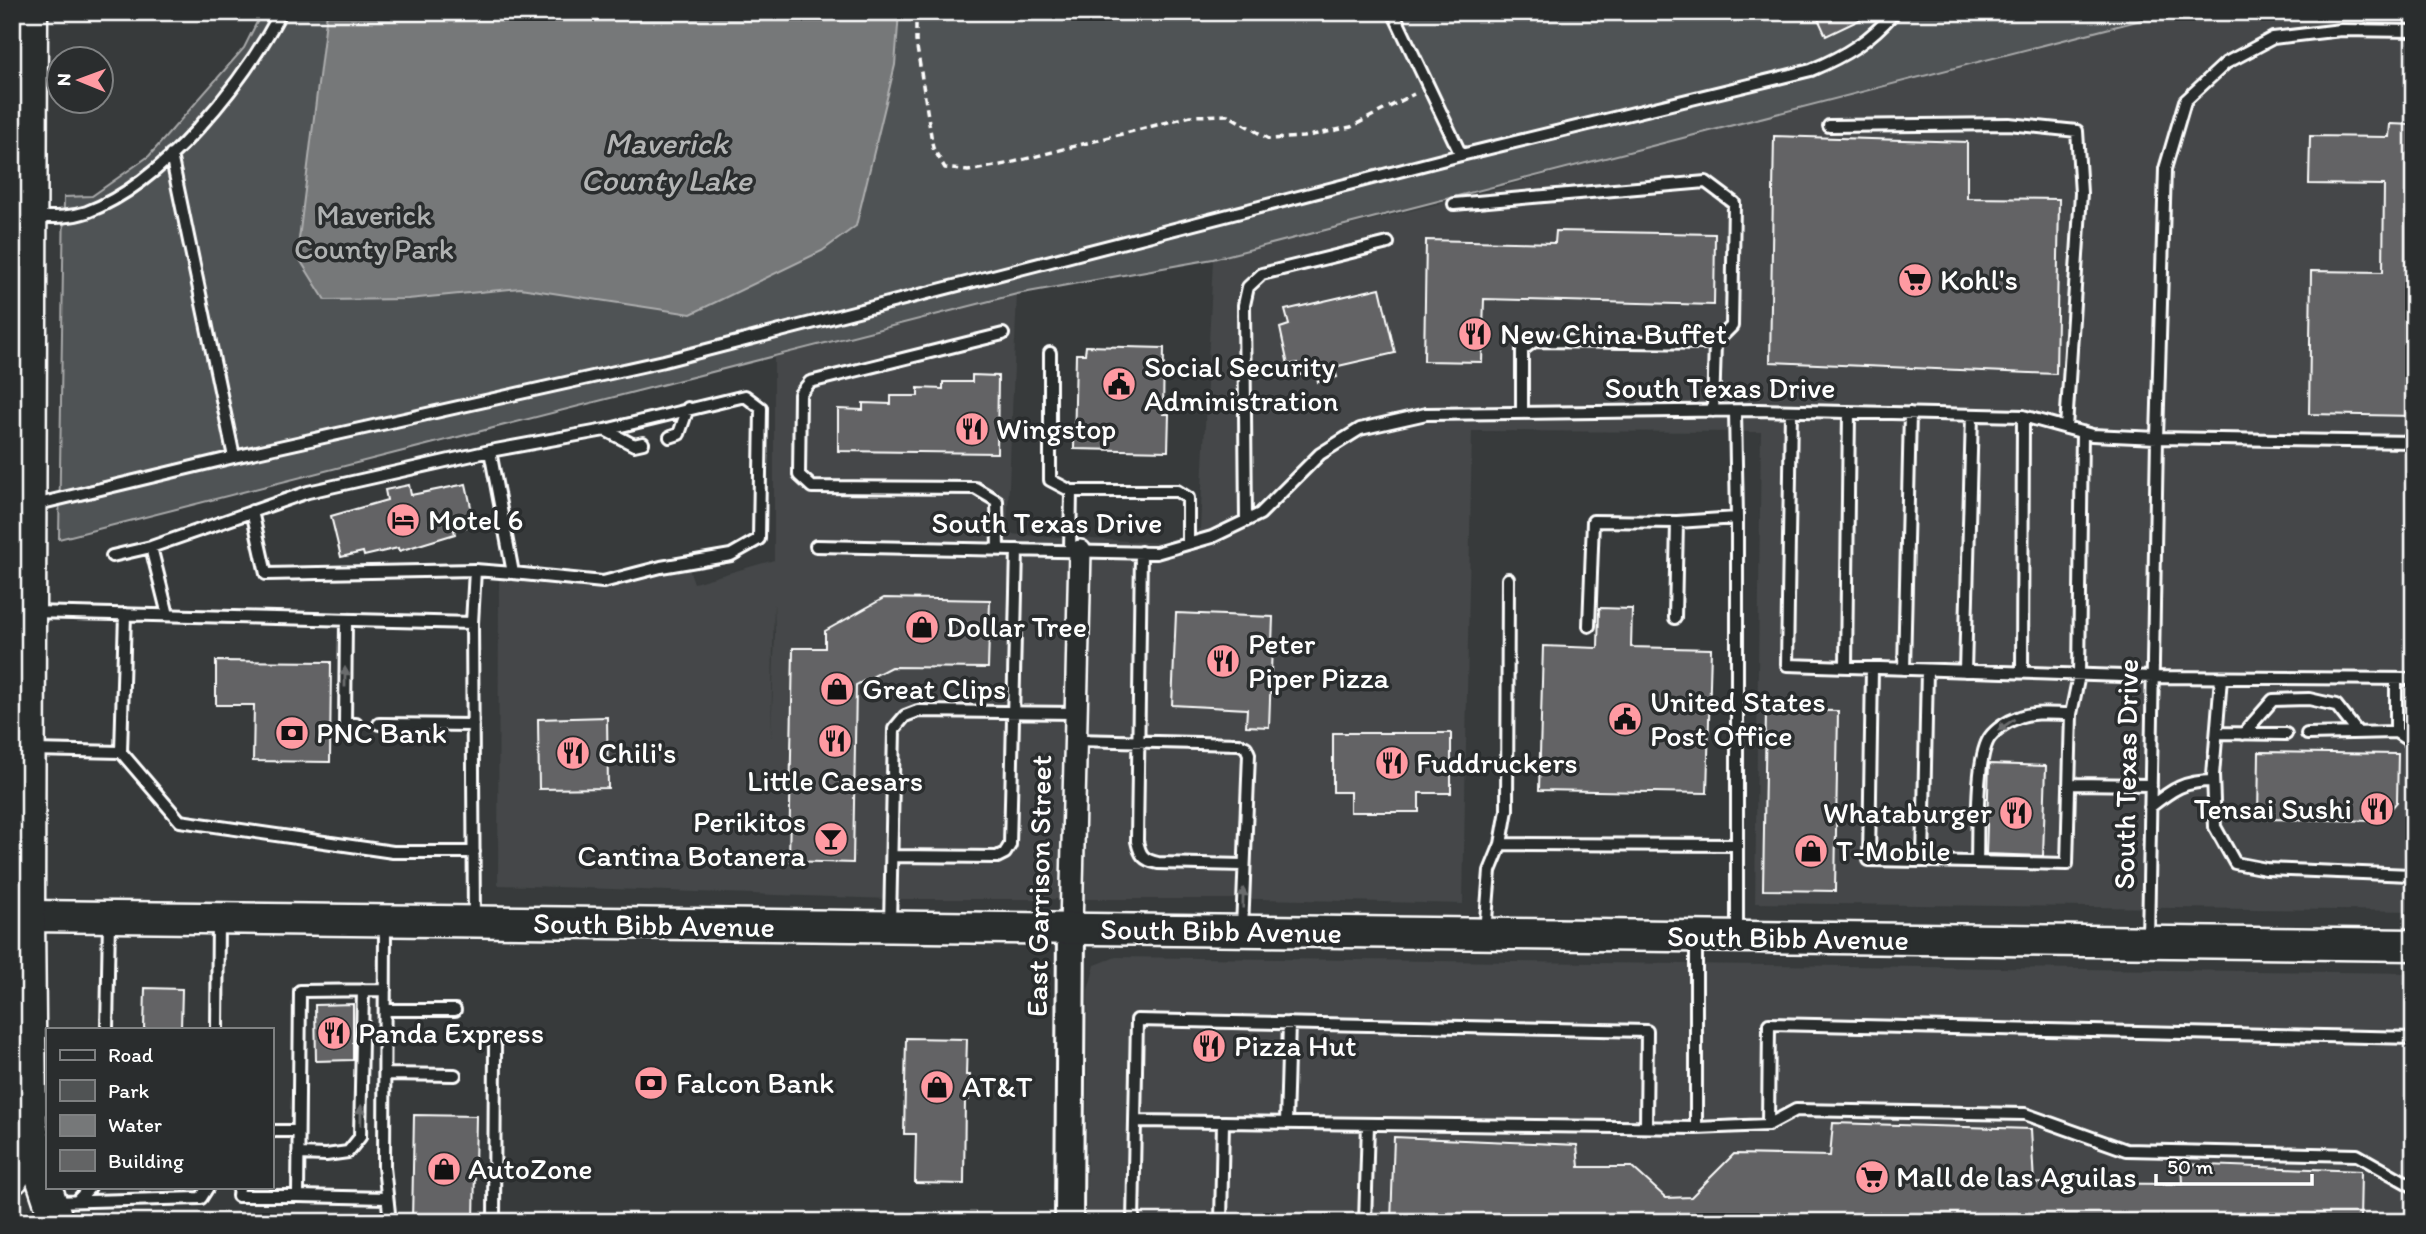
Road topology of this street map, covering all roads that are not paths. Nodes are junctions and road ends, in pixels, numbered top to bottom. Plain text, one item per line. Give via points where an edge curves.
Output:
1 (31, 12) edge
2 (281, 12) edge
3 (1393, 12) edge
4 (1895, 12) edge
5 (2414, 31) edge
6 (1829, 126) dead end
7 (172, 155) junction
8 (1461, 155) junction
9 (1454, 204) dead end
10 (31, 217) junction
11 (1388, 243) dead end
12 (1003, 334) dead end
13 (1715, 344) junction
14 (1050, 354) dead end
15 (688, 408) junction
16 (1713, 411) junction
17 (1734, 411) junction
18 (1791, 411) junction
19 (1849, 412) junction
20 (1522, 413) junction
21 (1910, 413) junction
22 (1972, 415) junction
23 (2023, 416) junction
24 (2066, 428) junction
25 (605, 430) junction
26 (2082, 432) junction
27 (670, 437) dead end
28 (2157, 438) junction
29 (2414, 442) edge
30 (643, 443) dead end
31 (490, 451) junction
32 (234, 457) junction
33 (1071, 491) junction
34 (21, 506) edge
35 (252, 511) junction
36 (1737, 518) junction
37 (1246, 521) junction
38 (1677, 522) junction
39 (1188, 544) junction
40 (817, 546) dead end
41 (151, 547) junction
42 (998, 549) junction
43 (1017, 550) junction
44 (1075, 551) junction
45 (1141, 552) junction
46 (112, 556) dead end
47 (475, 570) junction
48 (513, 573) junction
49 (1508, 579) dead end
50 (30, 612) junction
51 (125, 614) junction
52 (168, 615) junction
53 (1675, 618) dead end
54 (346, 620) junction
55 (472, 623) junction
56 (1589, 626) dead end
57 (1846, 667) junction
58 (1872, 668) junction
59 (1904, 669) junction
60 (1927, 670) junction
61 (1965, 671) junction
62 (2022, 673) junction
63 (2079, 675) junction
64 (2153, 677) junction
65 (2221, 678) junction
66 (2396, 679) junction
67 (2414, 679) edge
68 (1013, 712) junction
69 (1076, 713) junction
70 (2071, 714) junction
71 (356, 724) dead end
72 (379, 724) dead end
73 (473, 725) junction
74 (2396, 732) junction
75 (2217, 733) junction
76 (2358, 733) junction
77 (2243, 734) junction
78 (2286, 734) dead end
79 (2307, 734) dead end
80 (1075, 740) junction
81 (1137, 741) junction
82 (2414, 744) edge
83 (29, 750) junction
84 (121, 752) junction
85 (2213, 781) junction
86 (2070, 784) junction
87 (2151, 785) junction
88 (2150, 807) junction
89 (1501, 844) junction
90 (1736, 845) junction
91 (474, 852) junction
92 (892, 856) junction
93 (1923, 861) junction
94 (1978, 862) junction
95 (1244, 865) junction
96 (2414, 866) edge
97 (108, 917) junction
98 (20, 918) edge
99 (218, 919) junction
100 (385, 921) junction
101 (474, 922) junction
102 (890, 928) junction
103 (1071, 929) junction
104 (1242, 931) junction
105 (1485, 934) junction
106 (1696, 937) junction
107 (1737, 937) junction
108 (2148, 943) junction
109 (2414, 945) edge
110 (363, 990) junction
111 (385, 990) junction
112 (385, 1010) junction
113 (455, 1010) dead end
114 (1289, 1023) junction
115 (107, 1028) edge
116 (217, 1028) edge
117 (2414, 1038) edge
118 (495, 1046) dead end
119 (384, 1074) junction
120 (455, 1075) dead end
121 (1135, 1121) junction
122 (1223, 1122) junction
123 (1286, 1123) junction
124 (1368, 1124) junction
125 (1768, 1125) junction
126 (1646, 1127) junction
127 (33, 1128) edge
128 (1696, 1128) junction
129 (273, 1131) edge
130 (298, 1131) junction
131 (298, 1154) junction
132 (12, 1178) edge
133 (46, 1184) edge
134 (2414, 1187) edge
135 (49, 1188) edge
136 (89, 1188) edge
137 (207, 1188) edge
138 (239, 1188) edge
139 (298, 1196) junction
140 (387, 1198) junction
141 (61, 1208) edge
142 (390, 1222) edge
143 (494, 1222) edge
144 (1069, 1222) edge
145 (1133, 1222) edge
146 (1221, 1222) edge
147 (1365, 1222) edge

1 - 10 main road
2 - 7 lane via 255,58
3 - 8 lane
4 - 8 lane via 1869,40 1811,70
5 - 28 lane via 2341,30 2273,38 2226,63 2185,101 2165,169
6 - 24 lane via 2009,124 2077,131 2081,193
7 - 10 lane via 125,192 94,209 65,218
7 - 32 lane
8 - 32 lane via 664,361
9 - 13 lane via 1706,182 1734,203 1732,327
10 - 34 main road
11 - 37 lane via 1262,274 1248,287 1244,305
12 - 42 lane via 810,382 800,394 799,475 812,487 975,488 997,501
13 - 16 lane
13 - 20 lane via 1534,341 1522,351
14 - 33 lane via 1050,480
15 - 25 lane
15 - 27 lane via 678,434
15 - 48 lane via 745,396 761,408 759,539 731,555 603,582
16 - 17 lane, South Texas Drive
16 - 20 lane, South Texas Drive
17 - 18 lane, South Texas Drive
17 - 36 lane
18 - 19 lane, South Texas Drive
18 - 57 lane via 1787,666
19 - 21 lane, South Texas Drive
19 - 57 lane
20 - 37 lane, South Texas Drive via 1426,414 1360,429 1320,454 1260,514
21 - 22 lane, South Texas Drive
21 - 59 lane
22 - 23 lane, South Texas Drive
22 - 61 lane
23 - 24 lane, South Texas Drive
23 - 62 lane
24 - 26 lane, South Texas Drive
25 - 30 lane via 634,445
25 - 31 lane
26 - 28 lane, South Texas Drive
26 - 63 lane
28 - 29 lane
28 - 64 lane, South Texas Drive
31 - 35 lane via 308,492
31 - 48 lane
32 - 34 lane
33 - 39 lane via 1177,491 1188,498
33 - 44 lane
34 - 50 main road
35 - 41 lane
35 - 47 lane via 266,574
36 - 38 lane
36 - 90 lane
37 - 39 lane, South Texas Drive
38 - 53 lane
38 - 56 lane via 1593,521
39 - 45 lane, South Texas Drive via 1156,553
40 - 42 lane, South Texas Drive
41 - 46 lane
41 - 52 lane
42 - 43 lane, South Texas Drive
43 - 44 lane, South Texas Drive
43 - 68 lane
44 - 45 lane, South Texas Drive
44 - 69 street, East Garrison Street
45 - 81 lane
47 - 48 lane
47 - 55 lane
49 - 89 lane via 1507,810
50 - 51 lane
50 - 83 main road via 25,677
51 - 52 lane
51 - 84 lane
52 - 54 lane
54 - 55 lane
71 -> 54 lane via 345,724
55 - 73 lane
57 - 58 lane
58 - 59 lane
58 - 93 lane via 1869,860
59 - 60 lane
60 - 61 lane
60 - 93 lane
61 - 62 lane
62 - 63 lane
63 - 64 lane
63 - 70 lane
64 - 65 lane
64 - 87 lane, South Texas Drive
65 - 66 lane
65 - 75 lane
66 - 67 lane
66 - 74 lane
68 - 69 lane
68 - 92 lane via 918,711 905,716 894,729
68 - 92 lane via 1010,845 1005,853 998,857
69 - 80 street, East Garrison Street
70 - 86 lane
70 -> 94 lane via 2019,716 1989,738 1980,778
72 - 73 lane
73 - 91 lane
74 - 76 lane
74 - 82 lane
75 - 77 lane
75 - 85 lane
76 - 77 lane via 2336,705 2309,699 2273,700
76 - 79 lane
77 - 78 lane
80 - 81 lane
80 - 103 street, East Garrison Street
81 - 95 lane via 1139,854 1158,863
81 - 95 lane via 1246,747
83 - 84 lane
83 - 98 main road
84 - 91 lane via 180,821 393,852
85 - 88 lane via 2192,781
85 - 96 lane via 2215,827 2235,863 2266,869 2410,875
86 - 87 lane
86 - 94 lane via 2067,864
87 - 88 lane, South Texas Drive
88 - 108 lane, South Texas Drive
89 - 90 lane
89 - 105 lane via 1490,871
90 - 107 lane
91 - 101 lane
92 - 102 lane
93 - 94 lane
104 -> 95 lane
97 - 98 main road, South Bibb Avenue
97 - 99 main road, South Bibb Avenue
97 - 115 lane
98 - 127 main road via 34,1079
99 - 100 main road, South Bibb Avenue
99 - 116 lane
100 - 101 main road, South Bibb Avenue
100 - 111 lane
101 - 102 main road, South Bibb Avenue
102 - 103 main road, South Bibb Avenue
103 - 104 main road, South Bibb Avenue
103 - 144 street, East Garrison Street
104 - 105 main road, South Bibb Avenue
105 - 106 main road, South Bibb Avenue
106 - 107 main road, South Bibb Avenue
106 - 128 lane
107 - 108 main road, South Bibb Avenue
108 - 109 main road, South Bibb Avenue
110 - 111 lane
110 - 130 lane via 300,991
131 -> 110 lane via 348,1152 360,1138
111 - 112 lane
112 - 113 lane
112 - 119 lane
114 - 121 lane via 1136,1020
114 - 123 lane
114 - 126 lane via 1647,1031
117 - 125 lane via 1769,1024
118 - 143 lane
119 - 120 lane
119 - 140 lane
121 - 122 lane
121 - 145 lane
122 - 123 lane
122 - 146 lane
123 - 124 lane
124 - 126 lane
124 - 147 lane
125 - 128 lane
125 - 134 lane via 1796,1110 2025,1114 2126,1150 2357,1155
126 - 128 lane
127 - 132 main road via 18,1154
127 - 133 main road
129 - 130 lane
130 - 131 lane
131 - 139 lane
135 - 141 main road
136 - 141 lane
137 - 141 lane via 201,1198
138 - 139 lane via 238,1196
139 - 140 lane
140 - 142 lane

